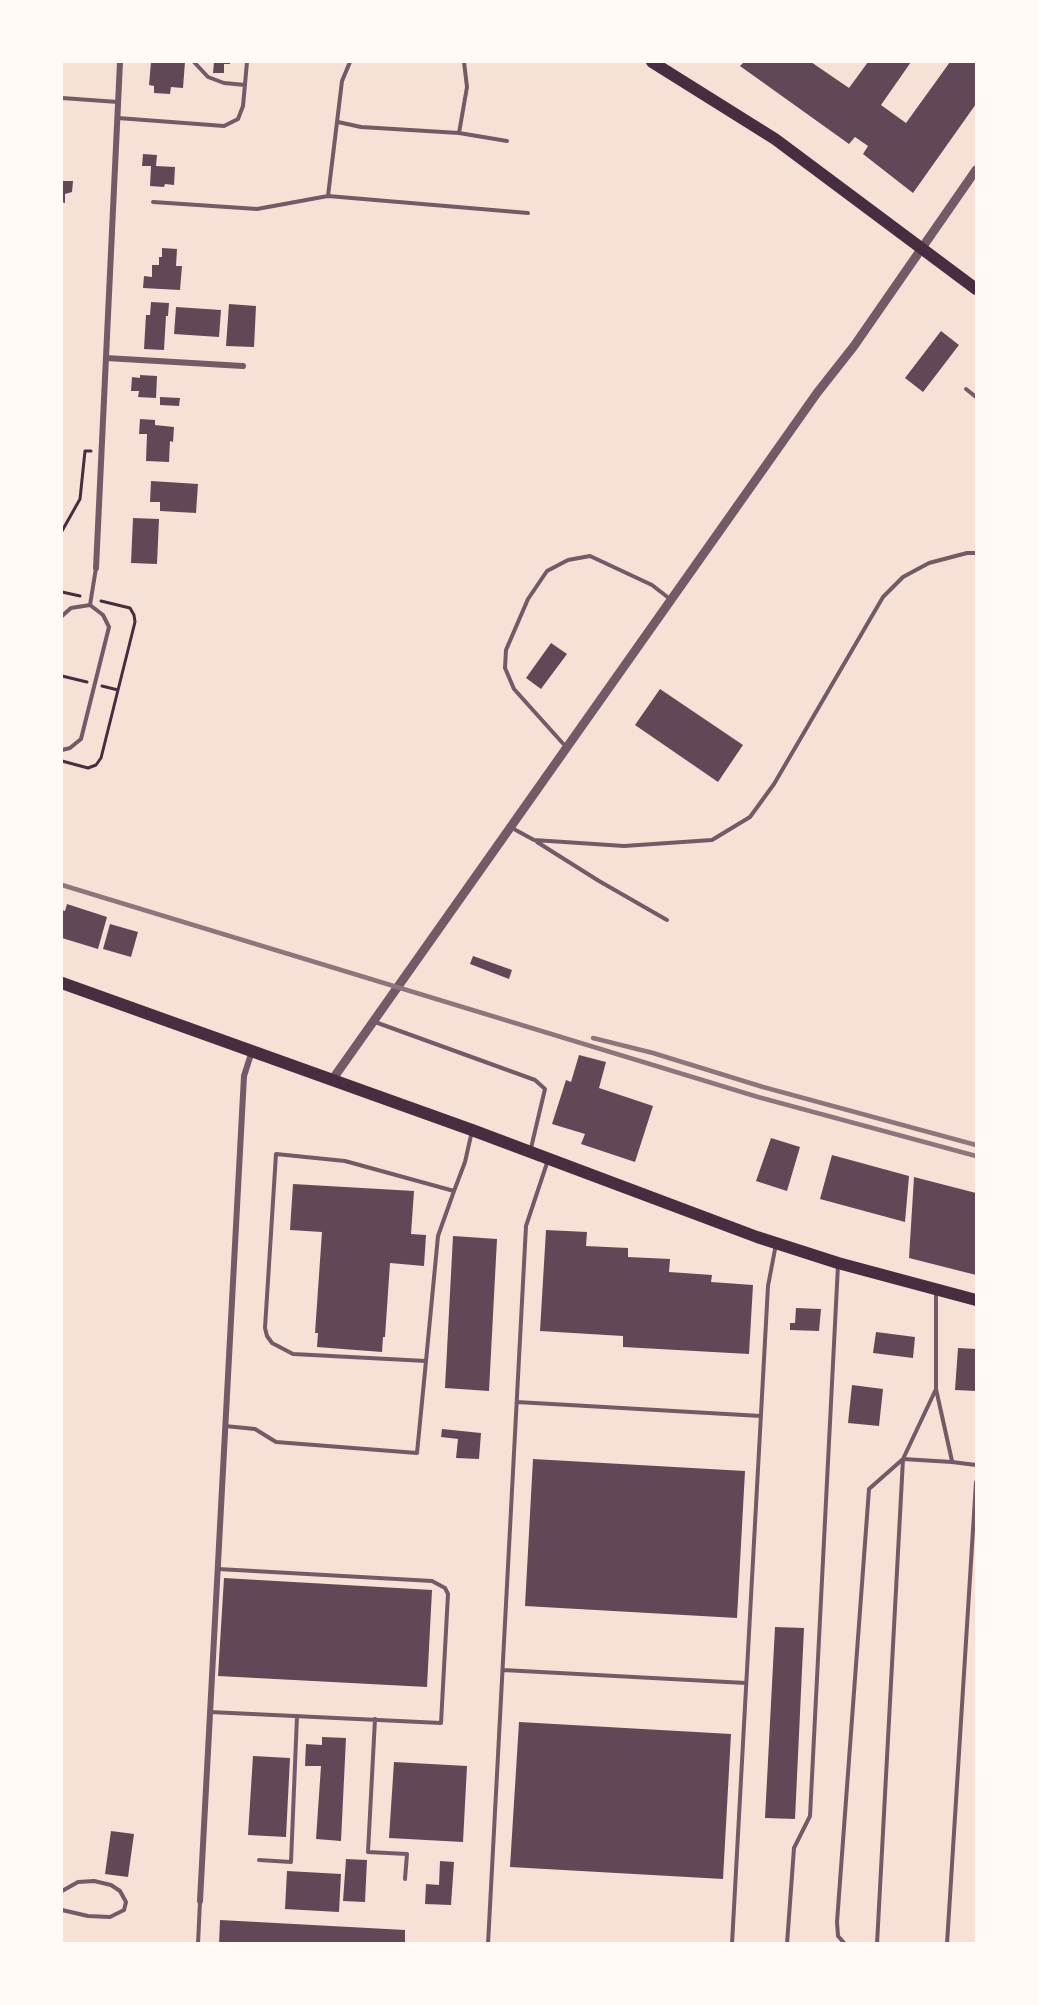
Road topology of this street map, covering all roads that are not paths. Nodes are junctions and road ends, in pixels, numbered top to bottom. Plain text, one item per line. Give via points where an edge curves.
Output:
1 (120, 62) edge
2 (194, 62) edge
3 (247, 62) edge
4 (350, 62) edge
5 (464, 62) edge
6 (652, 62) edge
7 (245, 85) junction
8 (62, 98) edge
9 (118, 102) junction
10 (117, 118) junction
11 (338, 122) junction
12 (459, 133) junction
13 (507, 141) dead end
14 (976, 170) edge
15 (328, 196) junction
16 (153, 202) dead end
17 (528, 213) dead end
18 (922, 247) junction
19 (976, 289) edge
20 (106, 358) junction
21 (243, 366) dead end
22 (966, 389) dead end
23 (976, 397) edge
24 (976, 553) edge
25 (96, 568) joint
26 (672, 601) junction
27 (90, 605) junction
28 (62, 616) edge
29 (567, 748) junction
30 (62, 750) edge
31 (511, 828) junction
32 (534, 840) junction
33 (667, 920) dead end
34 (62, 983) edge
35 (374, 1022) junction
36 (252, 1050) junction
37 (332, 1080) junction
38 (472, 1130) junction
39 (530, 1152) junction
40 (549, 1159) junction
41 (454, 1191) junction
42 (776, 1244) junction
43 (838, 1263) junction
44 (936, 1290) junction
45 (976, 1300) edge
46 (426, 1361) junction
47 (936, 1389) junction
48 (517, 1402) junction
49 (761, 1416) junction
50 (225, 1426) junction
51 (903, 1460) junction
52 (952, 1461) junction
53 (976, 1465) edge
54 (976, 1482) edge
55 (218, 1569) junction
56 (503, 1670) junction
57 (746, 1683) junction
58 (209, 1712) junction
59 (297, 1716) junction
60 (375, 1719) junction
61 (258, 1860) dead end
62 (405, 1879) dead end
63 (62, 1891) edge
64 (200, 1901) joint
65 (62, 1910) edge
66 (198, 1944) edge
67 (488, 1944) edge
68 (732, 1944) edge
69 (787, 1944) edge
70 (845, 1944) edge
71 (877, 1944) edge
72 (947, 1944) edge

1 - 9 street
2 - 7 lane via 208,77
3 - 7 lane
4 - 11 lane via 342,81
5 - 12 lane via 467,87
6 - 18 main road via 775,139
7 - 10 lane via 238,119 224,126
8 - 9 lane
9 - 10 street
10 - 20 street
11 - 12 lane
11 - 15 lane
12 - 13 lane
14 - 18 street
15 - 16 lane via 257,209
15 - 17 lane
18 - 19 main road
18 - 26 street
20 - 21 street
20 - 25 street
22 - 23 lane
24 - 32 lane via 929,563 903,578 883,597 774,784 750,817 712,840 624,846
25 - 27 lane
26 - 29 street
26 - 29 lane via 652,585 590,556 568,560 547,571 528,599 506,650 504,668 514,689
27 - 28 lane via 71,608
27 - 30 lane via 104,615 109,627 81,739
29 - 31 street
31 - 32 lane
31 - 35 street
32 - 33 lane
34 - 36 main road
35 - 37 street
35 - 39 lane via 535,1080 544,1089
36 - 37 main road
36 - 50 street via 244,1076
37 - 38 main road
38 - 39 main road
38 - 41 lane
39 - 40 main road
40 - 42 main road
40 - 48 lane via 526,1226
41 - 46 lane via 438,1236
41 - 46 lane via 345,1161 276,1154 265,1328 272,1343 293,1354
42 - 43 main road
42 - 49 lane via 768,1286
43 - 44 main road
43 - 69 lane via 810,1816 794,1848
44 - 45 main road
44 - 47 lane
46 - 50 lane via 417,1453 276,1442 255,1429
47 - 51 lane
47 - 52 lane
48 - 49 lane
48 - 56 lane
49 - 57 lane
50 - 55 street
51 - 52 lane
51 - 70 lane via 868,1489 837,1922 838,1936
51 - 71 lane
52 - 53 lane
54 - 72 lane
55 - 58 street
55 - 60 lane via 432,1581 445,1588 448,1594 441,1723
56 - 57 lane
56 - 67 lane
57 - 68 lane
58 - 59 lane
58 - 64 street
59 - 60 lane
59 - 61 lane via 291,1862
60 - 62 lane via 368,1852 407,1854
63 - 65 lane via 78,1882 94,1881 111,1885 126,1902 124,1910 110,1917
64 - 66 lane

